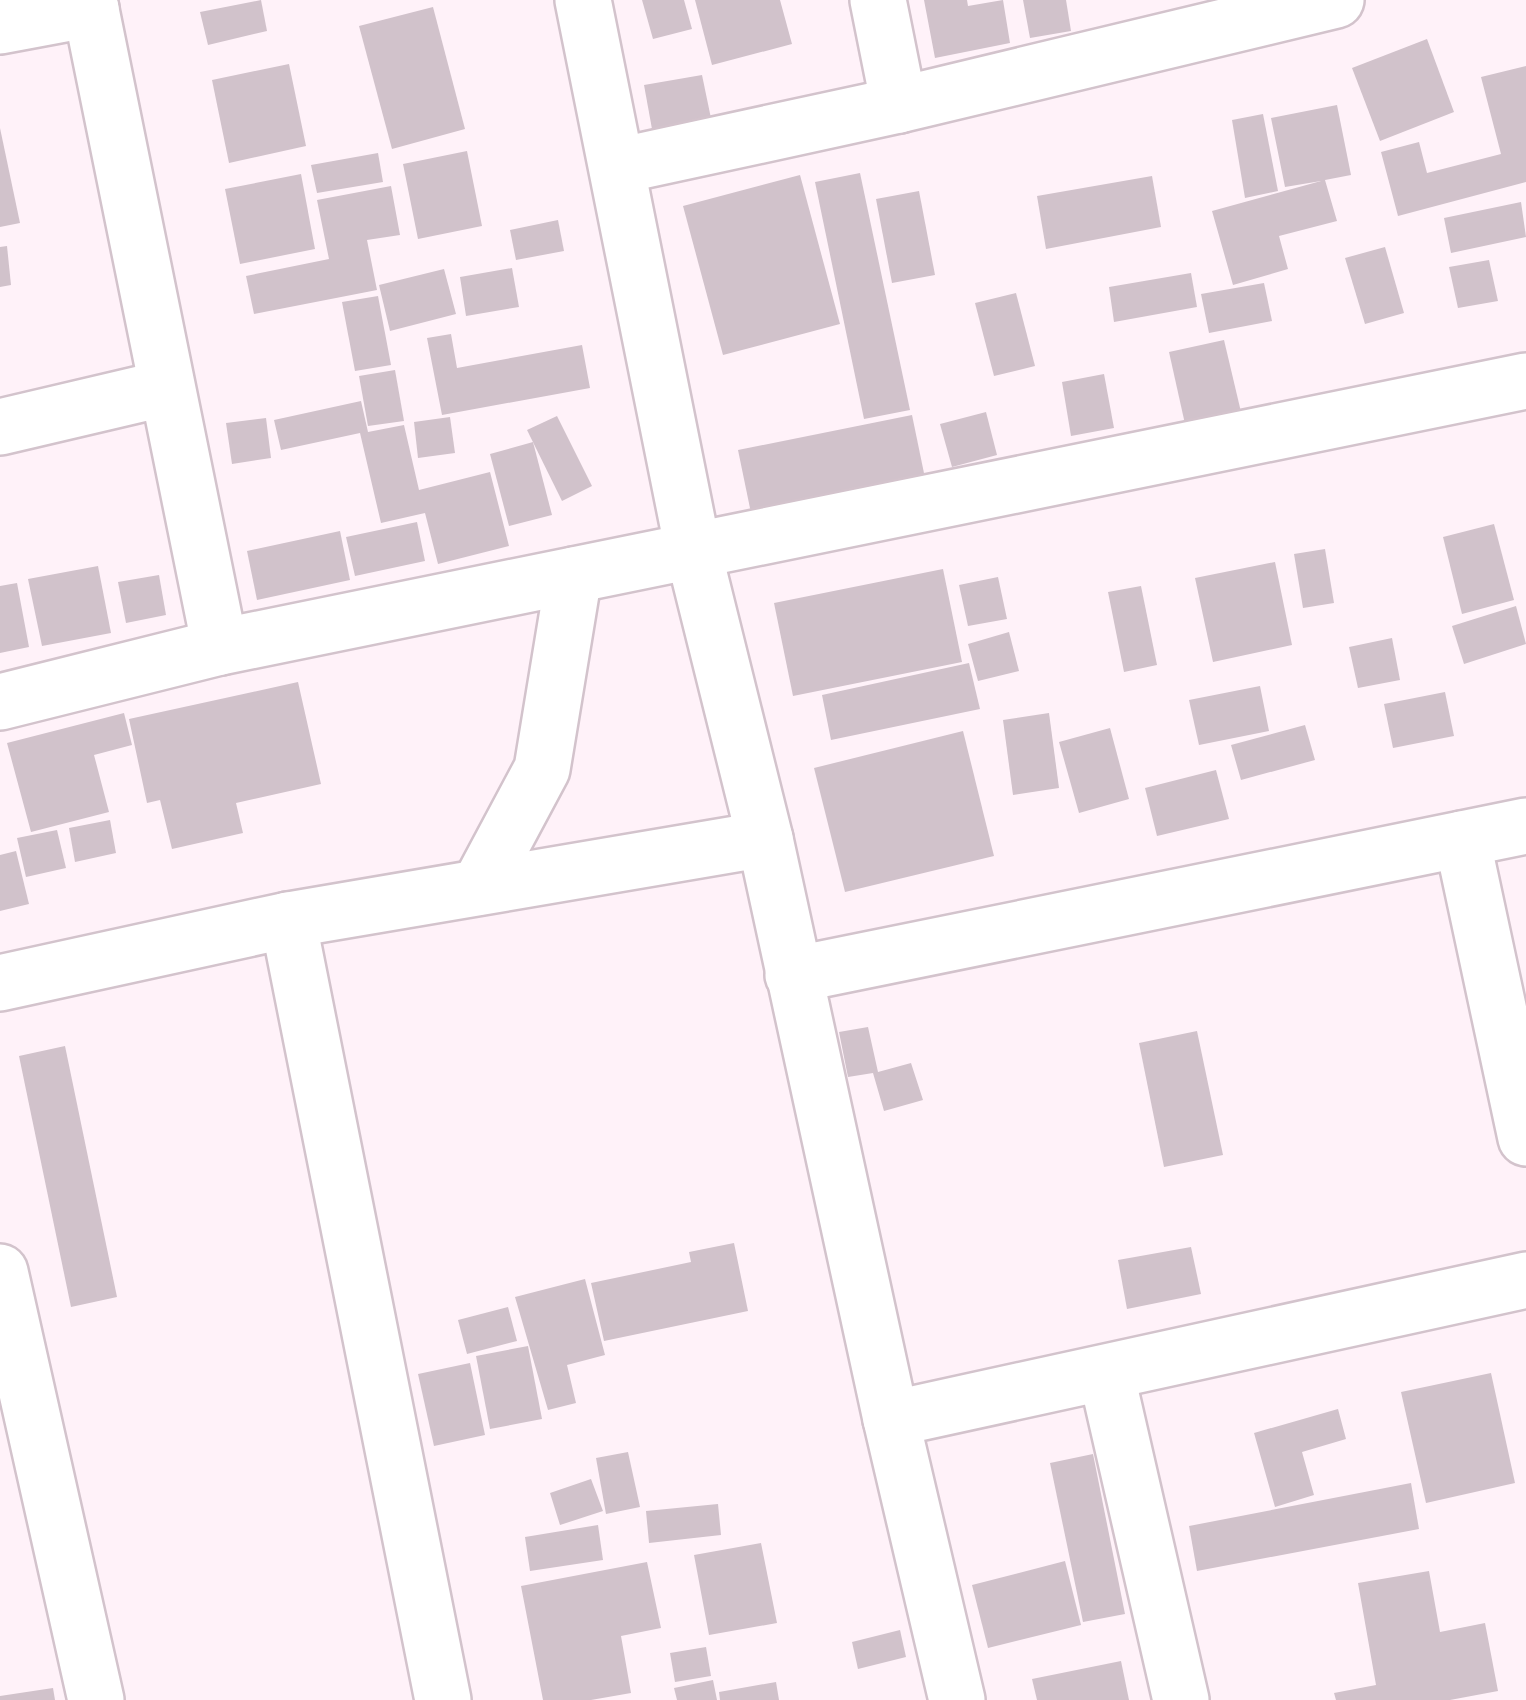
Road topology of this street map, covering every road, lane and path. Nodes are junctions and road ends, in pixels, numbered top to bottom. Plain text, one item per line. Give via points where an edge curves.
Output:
1 (582, 0) edge
2 (878, 0) edge
3 (1336, 0) edge
4 (90, 4) edge
5 (0, 26) edge
6 (900, 106) junction
7 (618, 166) junction
8 (1526, 382) edge
9 (166, 388) junction
10 (0, 427) edge
11 (693, 550) junction
12 (574, 575) junction
13 (220, 648) junction
14 (0, 702) edge
15 (1526, 826) edge
16 (765, 839) junction
17 (1462, 839) junction
18 (479, 887) junction
19 (288, 920) junction
20 (793, 976) junction
21 (0, 984) edge
22 (1526, 1138) edge
23 (0, 1272) edge
24 (1526, 1280) edge
25 (1106, 1373) junction
26 (890, 1420) junction
27 (96, 1700) edge
28 (443, 1700) edge
29 (958, 1700) edge
30 (1182, 1700) edge

1 - 7 street
2 - 6 street
3 - 6 street
4 - 5 street
4 - 9 street
6 - 7 street
7 - 11 street
8 - 11 street
9 - 10 street
9 - 13 street
11 - 12 street
11 - 16 street
12 - 13 street
12 - 18 street via 542,769
13 - 14 street
15 - 17 street
16 - 18 street
16 - 20 street
17 - 20 street
17 - 22 street
18 - 19 street
19 - 21 street
19 - 28 street
20 - 26 street
23 - 27 street
24 - 25 street
25 - 26 street
25 - 30 street
26 - 29 street

